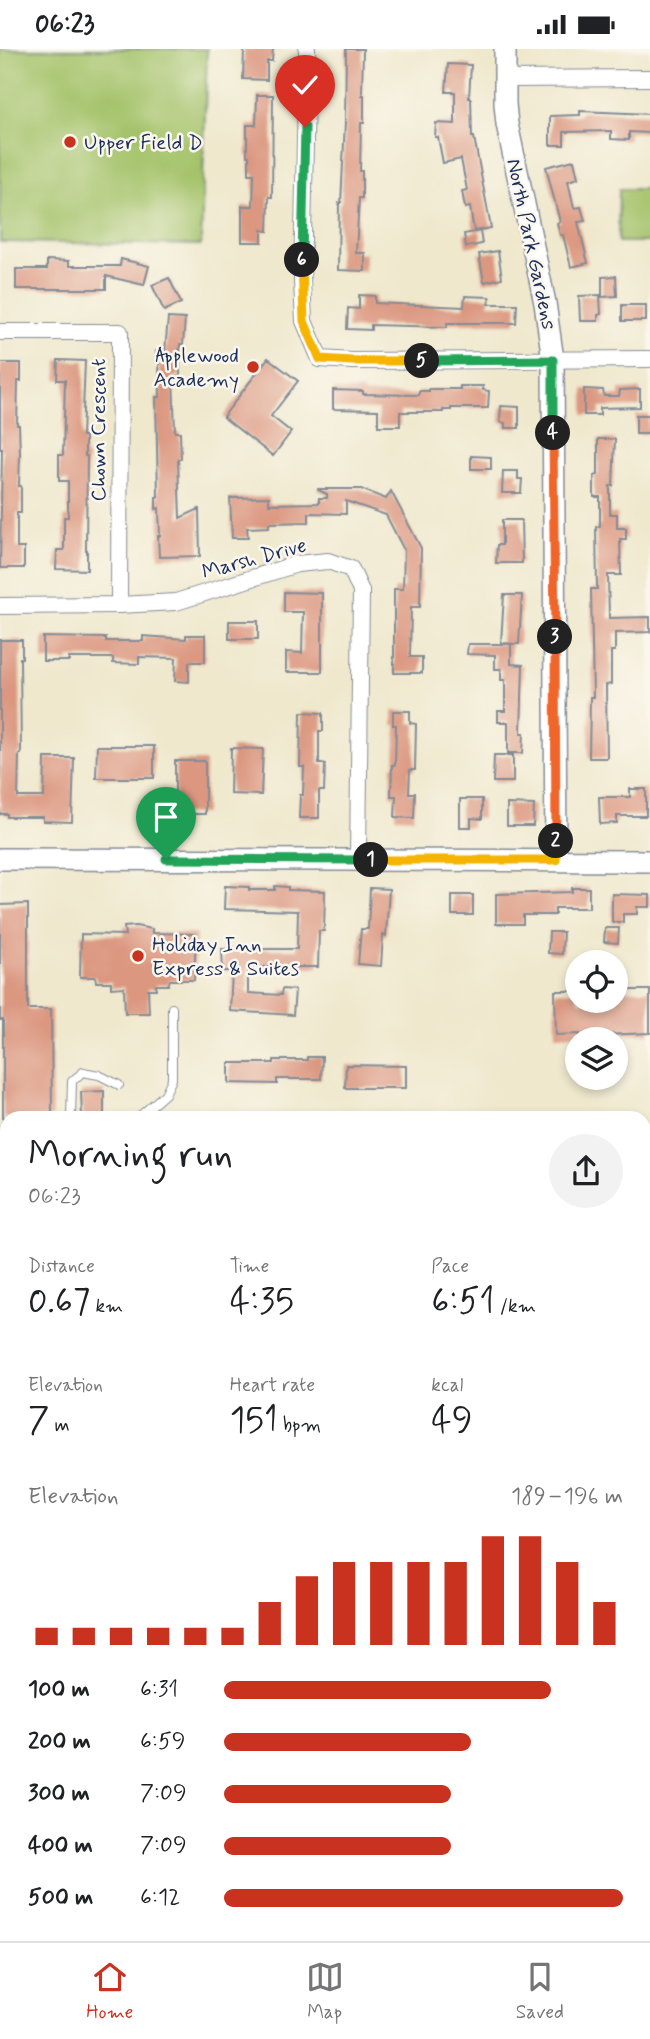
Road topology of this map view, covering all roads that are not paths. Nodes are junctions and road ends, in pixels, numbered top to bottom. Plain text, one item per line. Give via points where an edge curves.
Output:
1 (307, 49) edge
2 (505, 49) edge
3 (650, 78) edge
4 (505, 79) junction
5 (0, 332) edge
6 (650, 359) edge
7 (553, 360) junction
8 (119, 605) junction
9 (0, 606) edge
10 (0, 859) edge
11 (358, 860) junction
12 (556, 860) junction
13 (650, 861) edge
14 (172, 1008) dead end
15 (119, 1085) dead end
16 (71, 1111) edge
17 (145, 1111) edge

1 - 7 street via 302,282 304,321 320,359
2 - 4 street, North Park Gardens
3 - 4 street
4 - 7 street, North Park Gardens via 507,124
5 - 8 street, Chown Crescent via 120,332
6 - 7 street
7 - 12 street, North Park Gardens
8 - 9 street, Marsh Drive
8 - 11 street, Marsh Drive via 176,602 297,564 328,561 351,569 361,591
10 - 11 street
11 - 12 street
12 - 13 street
14 - 17 lane via 172,1079 165,1094
15 - 16 lane via 83,1072 72,1081

